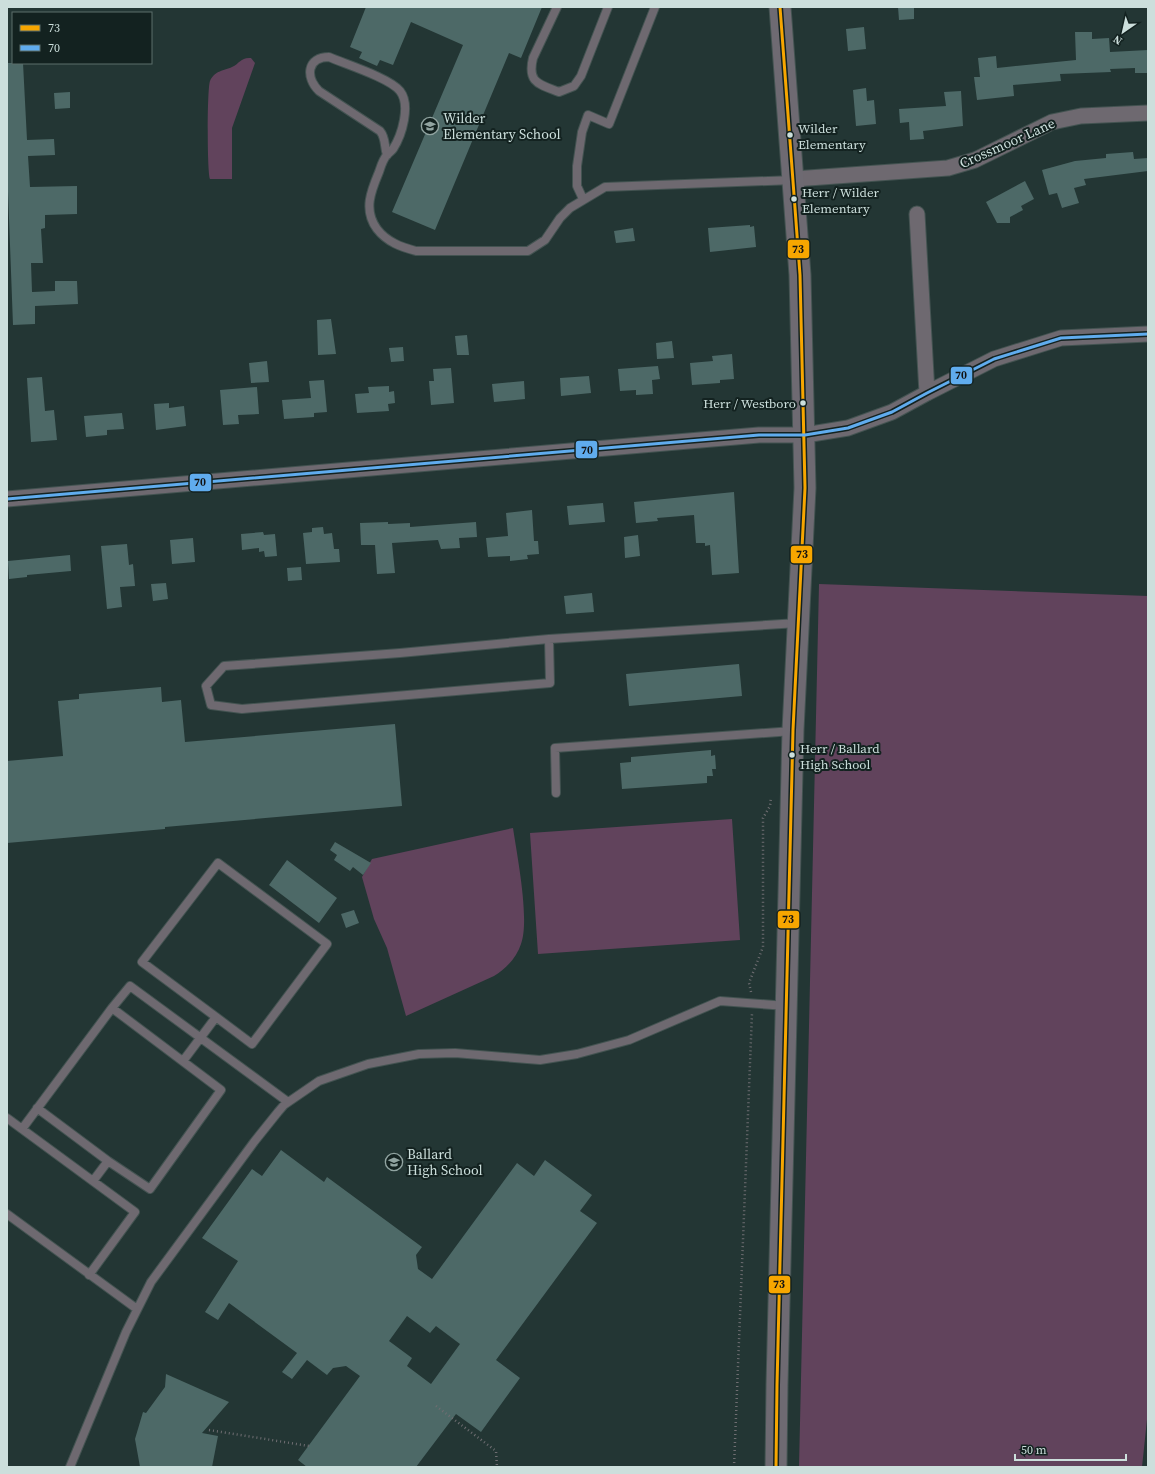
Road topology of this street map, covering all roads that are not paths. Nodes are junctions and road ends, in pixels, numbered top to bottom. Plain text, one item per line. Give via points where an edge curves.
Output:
1 (557, 7) edge
2 (608, 7) edge
3 (655, 7) edge
4 (780, 7) edge
5 (1148, 113) edge
6 (387, 155) junction
7 (794, 180) junction
8 (583, 199) junction
9 (917, 214) dead end
10 (1148, 334) edge
11 (926, 393) junction
12 (805, 434) junction
13 (7, 499) edge
14 (799, 623) junction
15 (549, 639) junction
16 (793, 730) junction
17 (556, 793) dead end
18 (787, 1006) junction
19 (112, 1008) junction
20 (216, 1017) junction
21 (201, 1038) junction
22 (183, 1061) junction
23 (288, 1102) junction
24 (38, 1108) junction
25 (7, 1118) edge
26 (22, 1128) junction
27 (108, 1161) junction
28 (93, 1181) junction
29 (7, 1214) edge
30 (89, 1275) junction
31 (137, 1309) junction
32 (70, 1467) edge
33 (776, 1467) edge

1 - 2 lane via 531,67 536,82 560,92 574,86 581,76
3 - 8 lane via 609,124 588,115 582,132 577,166 577,186
4 - 7 main road
5 - 7 street, Crossmoor Lane via 1066,118 1038,128 975,160 948,168
6 - 6 lane via 393,150 405,113 406,106 401,92 389,83 329,57 322,57 316,61 310,68 312,84 380,131 384,137
6 - 8 lane via 370,199 371,220 389,240 416,250 528,250 540,244 560,218
7 - 8 lane via 605,188
7 - 12 main road
9 - 11 street
10 - 11 street via 1061,338 994,359
11 - 12 street via 878,418 848,428
12 - 13 street via 759,435
12 - 14 main road
14 - 15 lane
14 - 16 main road
15 - 15 lane via 224,666 206,686 211,705 242,709 550,683
16 - 17 lane via 555,748
16 - 18 main road
18 - 23 lane via 720,1001 628,1040 577,1054 540,1060 455,1053 419,1054 368,1064 319,1081
18 - 33 main road
19 - 21 lane via 130,986
19 - 22 lane
19 - 24 lane
20 - 20 lane via 142,962 218,864 327,944 252,1044
20 - 21 lane
21 - 22 lane
21 - 23 lane
22 - 27 lane via 221,1090 150,1189
23 - 31 lane via 254,1142 150,1282
24 - 26 lane
24 - 27 lane
25 - 26 lane
26 - 28 lane
27 - 28 lane
28 - 30 lane via 136,1212
29 - 30 lane
30 - 31 lane
31 - 32 lane

